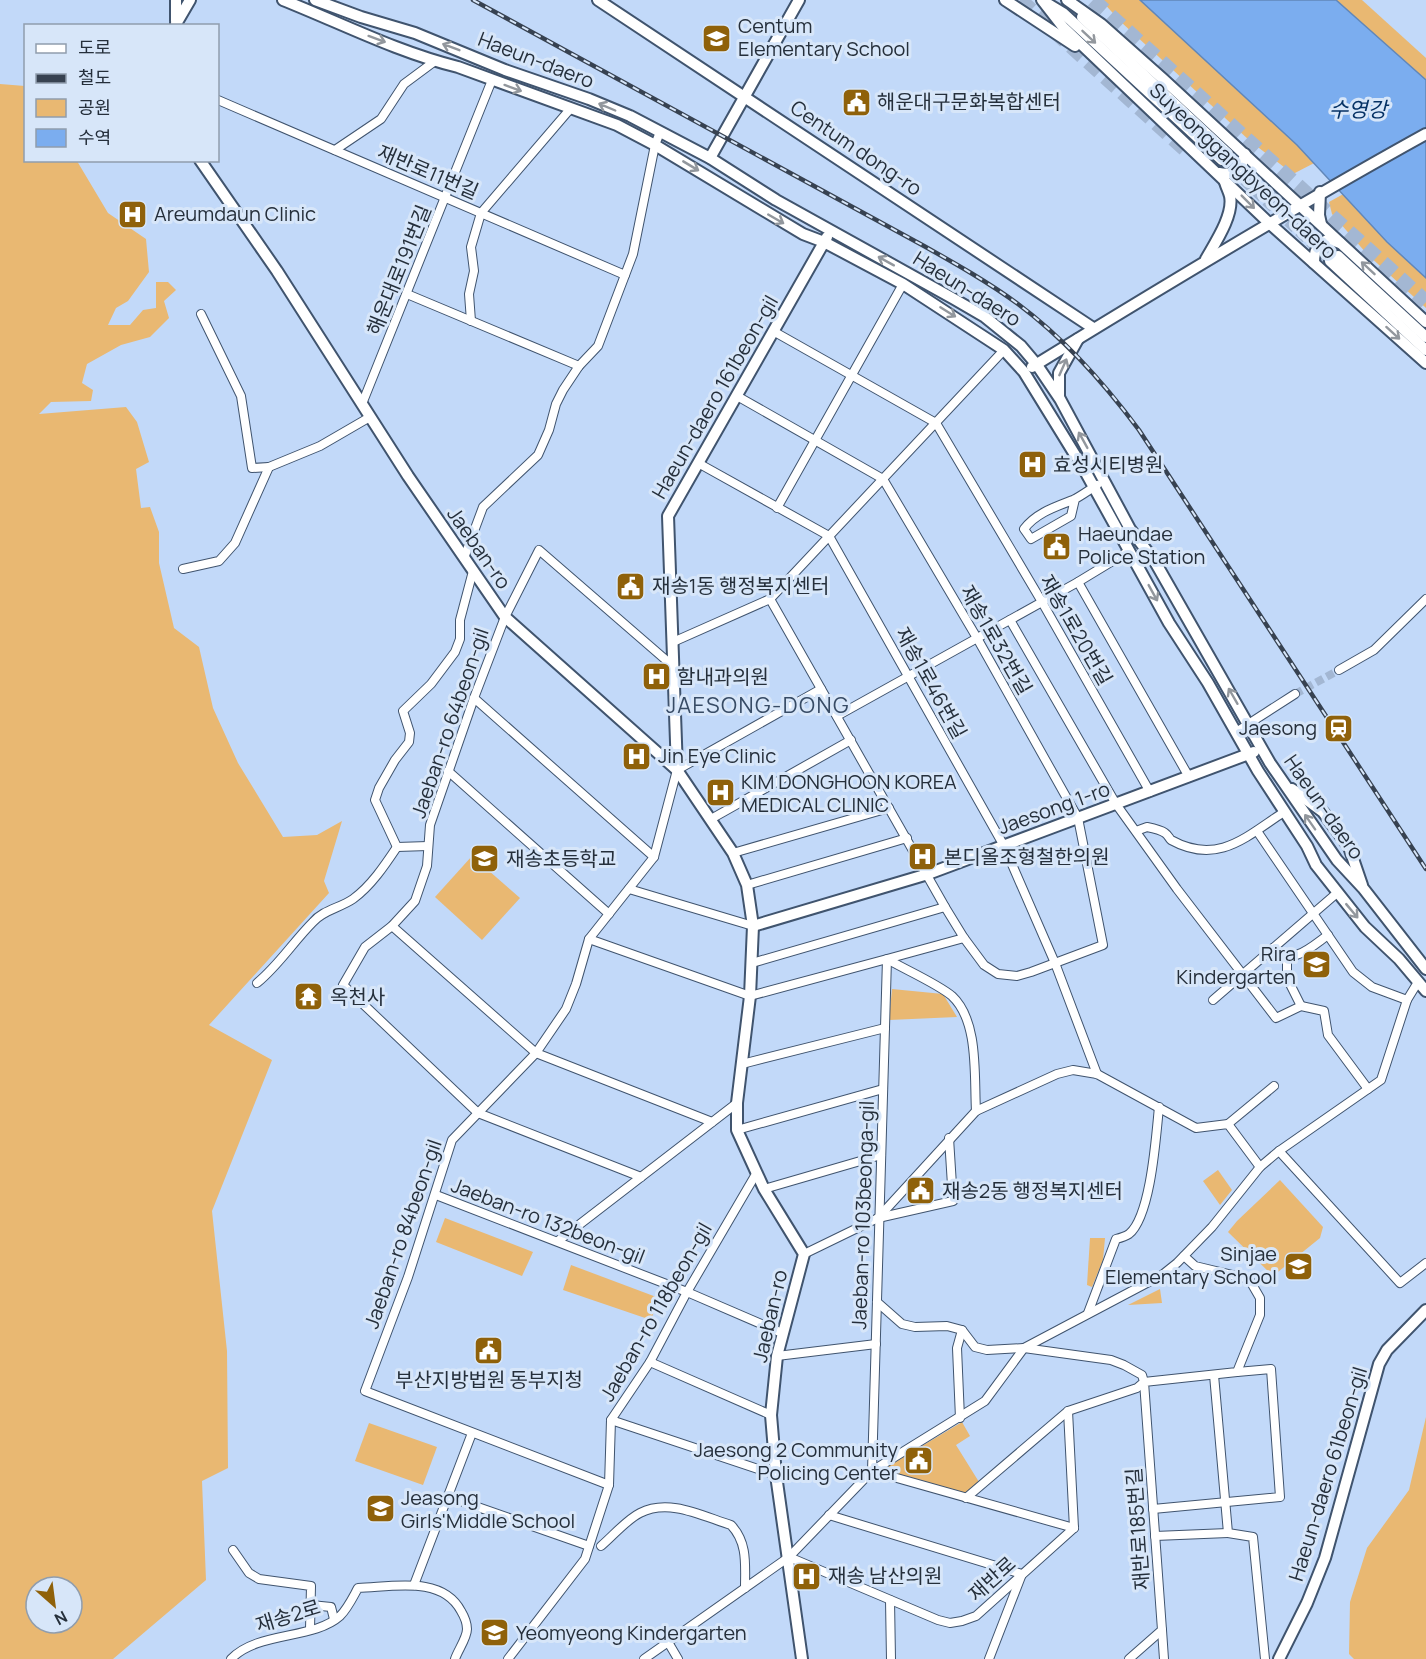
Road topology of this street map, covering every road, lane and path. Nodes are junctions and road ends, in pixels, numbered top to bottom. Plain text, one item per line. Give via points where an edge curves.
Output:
1 (176, 0) edge
2 (182, 0) edge
3 (190, 0) edge
4 (283, 0) edge
5 (315, 0) edge
6 (598, 0) edge
7 (799, 0) edge
8 (1005, 0) edge
9 (1043, 0) edge
10 (1065, 0) edge
11 (175, 24) edge
12 (175, 24) edge
13 (176, 24) edge
14 (1098, 60) junction
15 (435, 61) junction
16 (492, 80) junction
17 (744, 96) junction
18 (219, 100) edge
19 (571, 108) junction
20 (660, 132) junction
21 (1426, 134) edge
22 (655, 145) junction
23 (335, 150) junction
24 (1245, 154) junction
25 (710, 158) junction
26 (201, 162) edge
27 (1221, 175) junction
28 (1320, 192) junction
29 (446, 198) junction
30 (1300, 204) junction
31 (481, 213) junction
32 (1269, 223) junction
33 (1321, 224) junction
34 (831, 230) junction
35 (824, 242) junction
36 (1341, 243) junction
37 (1204, 262) junction
38 (1314, 263) junction
39 (625, 276) junction
40 (903, 284) junction
41 (407, 294) junction
42 (201, 314) dead end
43 (471, 321) junction
44 (1426, 322) edge
45 (1093, 328) junction
46 (773, 331) junction
47 (1079, 337) junction
48 (1426, 337) edge
49 (1004, 350) junction
50 (1426, 350) edge
51 (1426, 363) edge
52 (1037, 365) junction
53 (579, 366) junction
54 (1024, 372) junction
55 (851, 376) junction
56 (737, 396) junction
57 (1060, 399) junction
58 (362, 404) junction
59 (370, 417) junction
60 (936, 423) junction
61 (815, 440) junction
62 (698, 463) junction
63 (269, 467) junction
64 (883, 479) junction
65 (1104, 482) junction
66 (1093, 487) junction
67 (1075, 499) junction
68 (777, 508) junction
69 (829, 536) junction
70 (1129, 551) junction
71 (464, 558) junction
72 (183, 568) dead end
73 (473, 571) junction
74 (1078, 582) junction
75 (770, 599) junction
76 (1426, 599) edge
77 (1042, 603) junction
78 (505, 617) junction
79 (1010, 620) junction
80 (977, 638) junction
81 (672, 642) junction
82 (674, 668) junction
83 (1339, 670) tunnel mouth
84 (909, 676) junction
85 (821, 689) junction
86 (1295, 694) tunnel mouth
87 (474, 698) junction
88 (837, 716) junction
89 (1249, 724) junction
90 (1236, 732) junction
91 (851, 740) junction
92 (1262, 748) junction
93 (1249, 754) junction
94 (677, 770) junction
95 (448, 771) junction
96 (1189, 777) junction
97 (1283, 783) junction
98 (1150, 792) junction
99 (1116, 804) junction
100 (890, 808) junction
101 (1284, 813) junction
102 (1078, 818) junction
103 (711, 819) junction
104 (1136, 831) junction
105 (1257, 831) junction
106 (907, 838) junction
107 (428, 846) junction
108 (1004, 846) junction
109 (397, 847) junction
110 (733, 853) junction
111 (654, 857) junction
112 (928, 874) junction
113 (747, 885) junction
114 (1363, 888) junction
115 (629, 889) junction
116 (1336, 893) junction
117 (945, 907) junction
118 (1314, 913) junction
119 (609, 914) junction
120 (392, 926) junction
121 (753, 926) junction
122 (1328, 935) junction
123 (964, 938) junction
124 (589, 939) junction
125 (1273, 948) junction
126 (1287, 956) junction
127 (886, 959) junction
128 (752, 963) junction
129 (1055, 963) junction
130 (1426, 969) edge
131 (1242, 975) junction
132 (1418, 982) junction
133 (256, 983) dead end
134 (1426, 991) edge
135 (750, 996) junction
136 (1213, 1000) dead end
137 (1407, 1000) junction
138 (1301, 1006) junction
139 (885, 1028) junction
140 (536, 1053) junction
141 (742, 1064) junction
142 (1097, 1074) junction
143 (1274, 1086) dead end
144 (883, 1089) junction
145 (1368, 1089) junction
146 (737, 1103) junction
147 (1159, 1107) junction
148 (976, 1111) junction
149 (478, 1113) junction
150 (712, 1122) junction
151 (1228, 1124) junction
152 (737, 1130) junction
153 (949, 1138) junction
154 (1279, 1151) junction
155 (881, 1155) junction
156 (1260, 1167) junction
157 (756, 1174) junction
158 (641, 1177) junction
159 (764, 1189) junction
160 (436, 1195) junction
161 (878, 1218) junction
162 (558, 1241) junction
163 (804, 1254) junction
164 (1184, 1256) junction
165 (1426, 1263) edge
166 (687, 1292) junction
167 (877, 1302) junction
168 (1426, 1310) edge
169 (1088, 1313) junction
170 (962, 1330) junction
171 (782, 1333) junction
172 (876, 1344) junction
173 (1024, 1348) junction
174 (777, 1356) junction
175 (650, 1362) junction
176 (1237, 1372) junction
177 (1214, 1375) junction
178 (1144, 1382) junction
179 (1068, 1411) junction
180 (771, 1415) junction
181 (960, 1418) junction
182 (611, 1420) junction
183 (472, 1433) junction
184 (872, 1471) junction
185 (776, 1475) junction
186 (609, 1485) junction
187 (449, 1497) junction
188 (966, 1498) junction
189 (1226, 1502) junction
190 (1153, 1509) junction
191 (829, 1515) junction
192 (1074, 1528) junction
193 (1228, 1533) junction
194 (1155, 1536) junction
195 (589, 1546) junction
196 (601, 1546) dead end
197 (233, 1550) dead end
198 (789, 1557) junction
199 (1022, 1574) junction
200 (414, 1586) junction
201 (745, 1588) junction
202 (890, 1600) junction
203 (311, 1605) junction
204 (334, 1619) junction
205 (310, 1629) junction
206 (1162, 1630) junction
207 (668, 1642) junction
208 (231, 1659) edge
209 (455, 1659) edge
210 (508, 1659) edge
211 (644, 1659) edge
212 (678, 1659) edge
213 (802, 1659) edge
214 (891, 1659) edge
215 (989, 1659) edge
216 (1130, 1659) edge
217 (1164, 1659) edge
218 (1265, 1659) edge
219 (1279, 1659) edge

1 - 11 main road
2 - 12 main road
3 - 13 main road
4 -> 15 main road, Haeun-daero
20 -> 5 main road, Haeun-daero via 589,99 416,33
6 - 17 main road, Centum dong-ro
7 - 17 main road
8 - 14 main road
9 -> 10 main road via 1063,13 1225,157
9 - 14 main road, Suyeonggangbyeon-daero via 1063,27
10 - 24 main road, Suyeonggangbyeon-daero via 1110,31
14 - 27 main road, Suyeonggangbyeon-daero
15 - 16 main road, Haeun-daero
15 - 23 street via 404,84 381,119
16 -> 19 main road, Haeun-daero
16 - 29 street, 해운대로191번길
17 - 25 main road
17 - 45 main road, Centum dong-ro
18 - 23 street, 재반로11번길
19 - 22 main road, Haeun-daero
19 - 31 street
20 - 22 street
20 - 25 main road, Haeun-daero
21 - 28 main road
22 -> 35 main road, Haeun-daero via 792,228
22 - 39 street
23 - 29 street, 재반로11번길
24 - 27 main road via 1238,171
24 - 30 main road, Suyeonggangbyeon-daero
25 - 34 main road, Haeun-daero
26 - 58 main road, Jaeban-ro via 278,271
27 -> 32 main road, Suyeonggangbyeon-daero
27 - 37 main road via 1231,197 1219,238
28 - 30 main road
28 - 33 main road
29 - 31 street, 재반로11번길
29 - 41 street, 해운대로191번길
30 - 32 main road
30 - 33 main road, Suyeonggangbyeon-daero
31 - 39 street, 재반로11번길
31 - 43 street via 471,247
32 - 37 main road
32 - 38 main road, Suyeonggangbyeon-daero
33 - 36 main road, Suyeonggangbyeon-daero
34 - 35 main road, Haeun-daero 161beon-gil
52 -> 34 main road, Haeun-daero via 1021,346 985,317
35 - 40 main road, Haeun-daero
35 - 46 main road, Haeun-daero 161beon-gil
36 - 38 main road via 1329,239 1320,244 1314,252
44 -> 36 main road, Suyeonggangbyeon-daero
37 - 45 main road
38 -> 51 main road, Suyeonggangbyeon-daero
39 - 53 street via 598,346
40 -> 49 main road, Haeun-daero
40 - 55 street
41 - 43 street
41 - 58 street, 해운대로191번길
42 - 63 street via 241,396 252,468
43 - 53 street
45 - 47 main road
46 - 55 street
46 - 56 main road, Haeun-daero 161beon-gil
47 - 52 main road
57 -> 47 main road via 1059,373
48 - 50 main road via 1334,258
49 - 54 main road, Haeun-daero
49 - 60 street
52 - 54 main road
52 - 57 main road, Haeun-daero
53 - 71 street via 556,404 538,454 483,507
54 - 66 main road, Haeun-daero
55 - 60 street
55 - 61 street
56 - 61 street
56 - 62 main road, Haeun-daero 161beon-gil
65 -> 57 main road, Haeun-daero
58 - 59 main road, Jaeban-ro
59 - 63 street via 320,446
59 - 71 main road, Jaeban-ro
60 - 64 street
60 - 77 street, 재송1로20번길
61 - 64 street
61 - 68 street
62 - 68 street
62 - 81 main road, Haeun-daero 161beon-gil via 668,516
63 - 72 street via 235,543 219,561
64 - 69 street
64 - 80 street, 재송1로32번길
65 - 66 street
89 -> 65 main road, Haeun-daero
66 - 67 street
66 - 70 main road, Haeun-daero
67 - 67 street via 1030,520 1024,529 1031,539 1071,516
68 - 69 street
69 - 75 street
69 - 84 street, 재송1로46번길
70 - 74 street
70 -> 90 main road, Haeun-daero
71 - 73 main road, Jaeban-ro
73 - 78 main road, Jaeban-ro
73 - 109 street via 455,652 403,711 409,742 378,788 375,800
74 - 77 street
74 - 96 street
75 - 81 street
75 - 85 street
76 - 83 street via 1374,650
77 - 79 street
77 - 98 street, 재송1로20번길
78 - 82 street, Jaeban-ro 64beon-gil via 539,550
78 - 87 street, Jaeban-ro 64beon-gil
78 - 94 main road, Jaeban-ro
79 - 80 street
79 - 99 street
80 - 84 street
80 - 102 street, 재송1로32번길
81 - 82 main road, Haeun-daero 161beon-gil
82 - 94 main road, Haeun-daero 161beon-gil
84 - 88 street
84 - 108 street, 재송1로46번길
85 - 88 street
85 - 94 street
86 - 89 street
87 - 95 street, Jaeban-ro 64beon-gil
87 - 111 street
88 - 91 street
89 - 90 street
89 - 92 main road, Haeun-daero
90 - 93 main road, Haeun-daero
91 - 100 street
91 - 103 street
92 - 93 main road, Jaesong 1-ro
92 - 97 main road, Haeun-daero
93 - 96 main road, Jaesong 1-ro
93 - 101 main road, Haeun-daero
94 - 103 main road, Jaeban-ro
94 - 111 street, Jaeban-ro 84beon-gil
95 - 107 street, Jaeban-ro 64beon-gil via 430,825
95 - 119 street
96 - 98 main road, Jaesong 1-ro
114 -> 97 main road, Haeun-daero via 1337,860
97 - 114 main road via 1323,812 1336,829 1349,847
98 - 99 main road, Jaesong 1-ro
99 - 102 main road, Jaesong 1-ro
99 - 104 street
100 - 106 street
100 - 110 street
101 - 105 street
101 - 116 main road, Haeun-daero
102 - 108 main road, Jaesong 1-ro
102 - 129 street, 재송1로32번길 via 1103,945
103 - 110 main road, Jaeban-ro
104 - 105 street via 1147,827 1196,849 1214,850 1238,843
104 - 131 street
105 - 118 street
106 - 112 street
106 - 113 street
107 - 109 street
107 - 120 street, Jaeban-ro 64beon-gil via 427,866 415,901
108 - 112 main road, Jaesong 1-ro
108 - 129 street, 재송1로46번길
109 - 133 street via 353,899 314,921
110 - 113 main road, Jaeban-ro
111 - 115 street, Jaeban-ro 84beon-gil
112 - 117 street
112 - 121 main road, Jaesong 1-ro
113 - 121 main road, Jaeban-ro
114 - 130 main road, Haeun-daero
115 - 119 street, Jaeban-ro 84beon-gil
115 - 121 street
116 - 118 street
116 -> 132 main road, Haeun-daero
117 - 123 street
117 - 128 street
118 - 122 street
118 - 125 street
119 - 124 street, Jaeban-ro 84beon-gil
120 - 140 street
120 - 149 street, Jaeban-ro 64beon-gil via 365,947 343,985
121 - 128 main road, Jaeban-ro
122 - 126 street via 1293,957
122 - 137 street via 1353,972 1372,987
123 - 127 street
123 - 129 street via 984,965 998,974 1017,976
124 - 135 street
124 - 140 street, Jaeban-ro 84beon-gil via 566,1010
125 - 126 street
125 - 131 street
126 - 138 street via 1287,978
127 - 135 street
127 - 139 street, Jaeban-ro 103beonga-gil
127 - 148 street via 950,994 966,1014 971,1032
128 - 135 main road, Jaeban-ro
129 - 142 street, 재송1로46번길
131 - 136 street
131 - 138 street via 1276,1018
132 - 134 main road, Haeun-daero
132 - 137 street
135 - 141 main road, Jaeban-ro
137 - 145 street via 1381,1080
138 - 145 street via 1324,1011 1328,1035
139 - 141 street
139 - 144 street, Jaeban-ro 103beonga-gil
140 - 149 street, Jaeban-ro 84beon-gil
140 - 150 street
141 - 146 main road, Jaeban-ro
142 - 147 street
142 - 148 street via 1073,1070 1057,1074
143 - 151 street
144 - 152 street
144 - 155 street, Jaeban-ro 103beonga-gil
145 - 154 street
146 - 150 street
146 - 152 main road, Jaeban-ro
147 - 151 street via 1196,1128
147 - 169 street via 1140,1220 1129,1234 1116,1239
148 - 153 street
149 - 158 street
149 - 160 street, Jaeban-ro 84beon-gil via 452,1140
150 - 158 street
151 - 156 street
152 - 157 main road, Jaeban-ro
153 - 161 street
153 - 161 street via 953,1201
154 - 156 street
154 - 165 street via 1400,1283
155 - 159 street
155 - 161 street, Jaeban-ro 103beonga-gil
156 - 164 street
157 - 159 main road, Jaeban-ro
157 - 166 street, Jaeban-ro 118beon-gil
158 - 162 street
159 - 163 main road, Jaeban-ro
160 - 162 street, Jaeban-ro 132beon-gil
160 - 183 street, Jaeban-ro 84beon-gil via 365,1391
161 - 163 street
161 - 167 street, Jaeban-ro 103beonga-gil
162 - 166 street, Jaeban-ro 132beon-gil
163 - 171 main road, Jaeban-ro
164 - 169 street via 1161,1275
164 - 176 street via 1195,1266 1248,1279 1260,1298 1260,1315
166 - 171 street, Jaeban-ro 132beon-gil
166 - 175 street, Jaeban-ro 118beon-gil
167 - 170 street via 902,1324
167 - 172 street, Jaeban-ro 103beonga-gil
168 - 219 main road, Haeun-daero 61beon-gil via 1387,1350 1379,1364 1324,1558
169 - 173 street
170 - 173 street via 975,1347
170 - 181 street via 957,1348
171 - 174 main road, Jaeban-ro
172 - 174 street
172 - 184 street, Jaeban-ro 103beonga-gil
173 - 178 street via 1111,1360 1142,1375
173 - 181 street via 986,1401
174 - 180 main road, Jaeban-ro
175 - 180 street
175 - 182 street, Jaeban-ro 118beon-gil
176 - 177 street
176 - 189 street via 1271,1369 1280,1497
177 - 178 street
177 - 189 street
178 - 179 street via 1137,1388
178 - 190 street, 재반로185번길
179 - 188 street
179 - 192 street
180 - 185 main road, Jaeban-ro
181 - 184 street
182 - 185 street
182 - 186 street, Jaeban-ro 118beon-gil
183 - 186 street
183 - 187 street
184 - 188 street
184 - 191 street
185 - 198 main road, Jaeban-ro
186 - 195 street, Jaeban-ro 118beon-gil
187 - 195 street
187 - 200 street
188 - 192 street
189 - 190 street
189 - 193 street
190 - 194 street, 재반로185번길
191 - 198 street
191 - 199 street
192 - 199 street, 재반로
193 - 194 street
193 - 218 street via 1253,1537
194 - 206 street, 재반로185번길
195 - 210 street, Jaeban-ro 118beon-gil via 585,1559
196 - 201 street via 638,1513 670,1506 731,1525 737,1531 746,1557
197 - 203 street via 249,1573 259,1579 311,1586
198 - 201 street
198 - 202 street, 재반로
198 - 213 main road, Jaeban-ro
199 - 202 street, 재반로 via 976,1616 962,1621 938,1620
199 - 215 street
200 - 204 street, 재송2로 via 358,1588 348,1606
200 - 209 street, 재송2로 via 433,1588 457,1603 467,1630
201 - 207 street
202 - 214 street
203 - 204 street via 331,1607
203 - 205 street
204 - 205 street, 재송2로
205 - 208 street, 재송2로 via 250,1646
206 - 216 street
206 - 217 street, 재반로185번길
207 - 211 street
207 - 212 street

